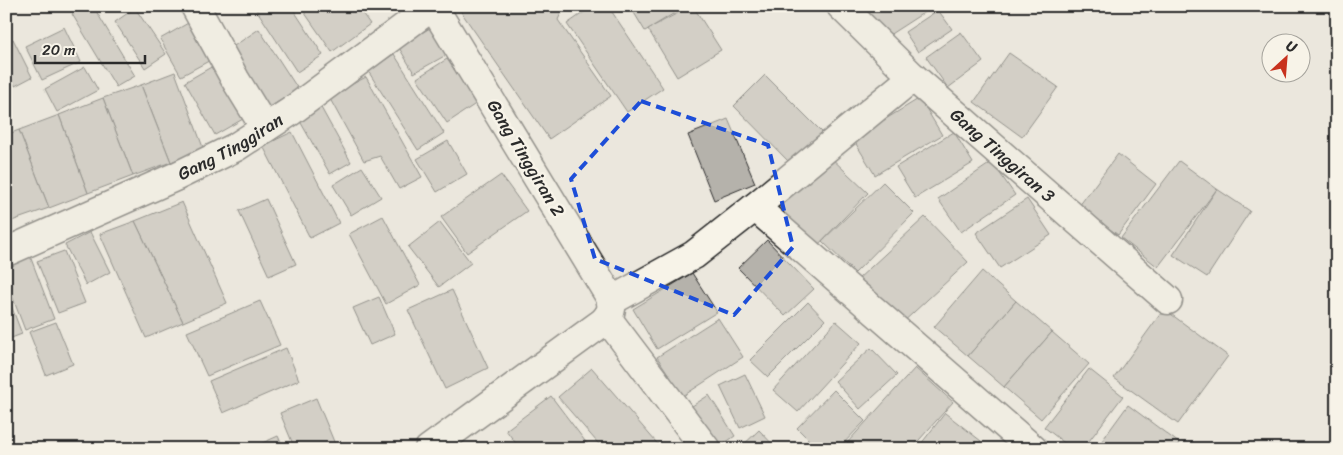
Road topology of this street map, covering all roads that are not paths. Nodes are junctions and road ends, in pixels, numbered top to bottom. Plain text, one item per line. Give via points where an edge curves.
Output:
1 (195, 6) edge
2 (433, 6) edge
3 (841, 6) edge
4 (913, 77) junction
5 (265, 128) junction
6 (755, 207) junction
7 (6, 252) edge
8 (1168, 300) dead end
9 (610, 310) junction
10 (429, 449) edge
11 (706, 449) edge
12 (1033, 449) edge

1 - 5 street
2 - 5 street, Gang Tinggiran
2 - 9 street, Gang Tinggiran 2 via 610,297
3 - 4 street, Gang Tinggiran 3
4 - 6 street
4 - 8 street, Gang Tinggiran 3
5 - 7 street, Gang Tinggiran via 211,160
6 - 9 street via 694,255
6 - 12 street
9 - 10 street
9 - 11 street, Gang Tinggiran 2

